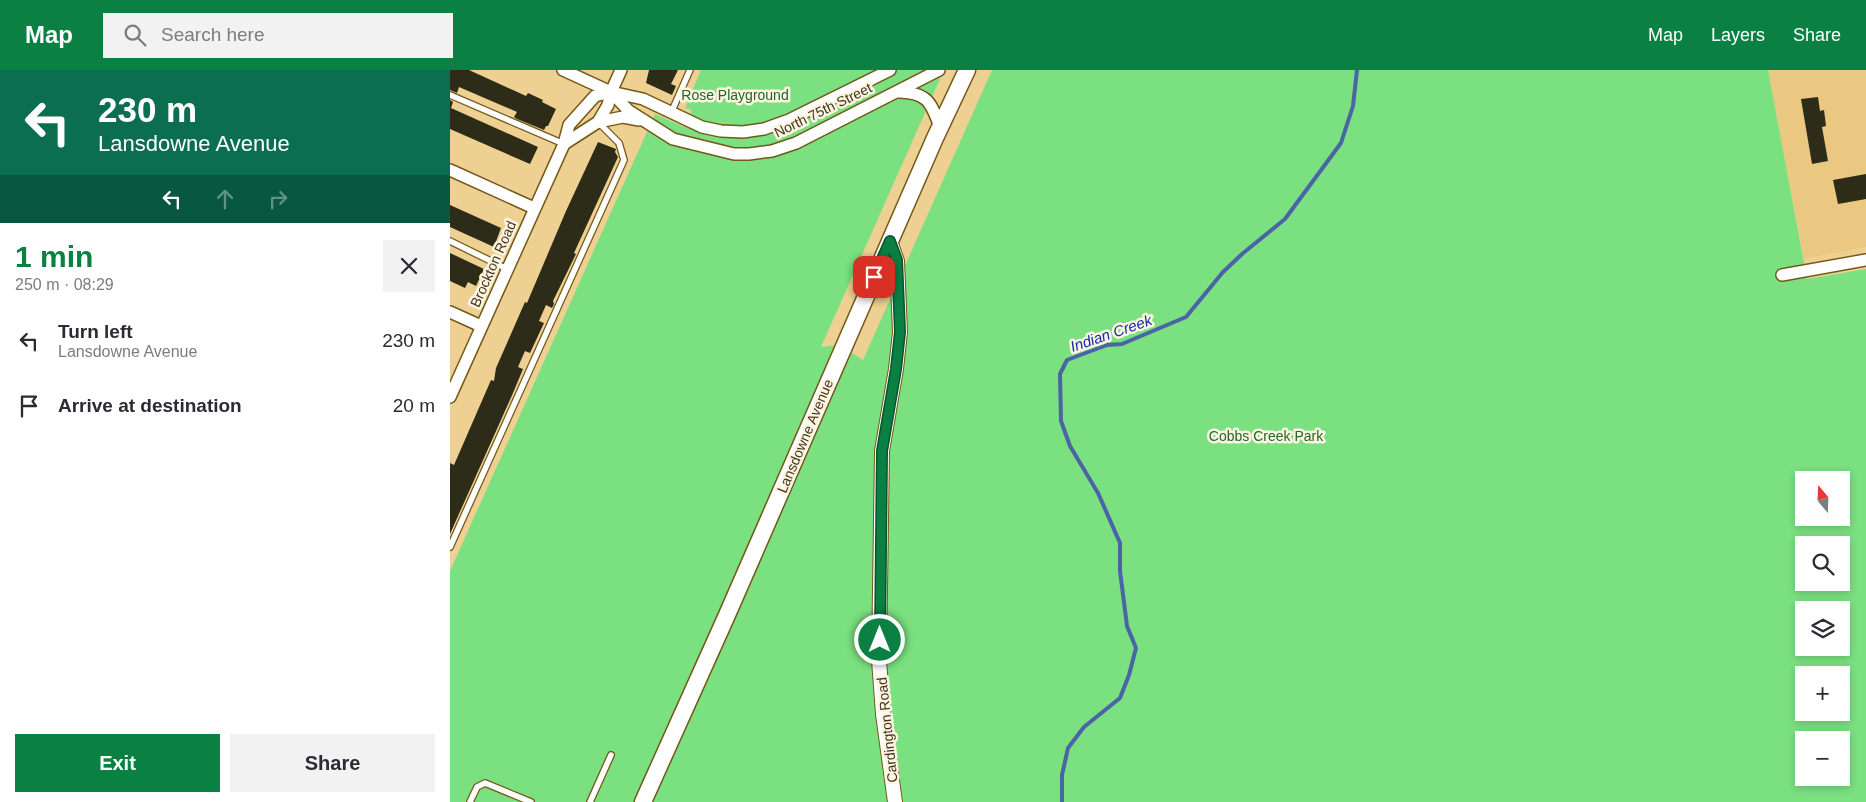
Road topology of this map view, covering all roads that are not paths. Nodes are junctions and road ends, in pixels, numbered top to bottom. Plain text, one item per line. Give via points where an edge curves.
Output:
1 (563, 70) edge
2 (621, 70) edge
3 (690, 70) edge
4 (890, 70) edge
5 (939, 70) edge
6 (967, 70) edge
7 (611, 92) junction
8 (894, 92) junction
9 (450, 95) edge
10 (671, 113) junction
11 (644, 120) junction
12 (598, 122) junction
13 (940, 127) junction
14 (564, 144) junction
15 (450, 170) edge
16 (534, 208) junction
17 (890, 241) junction
18 (450, 242) edge
19 (1866, 260) edge
20 (507, 268) junction
21 (1782, 275) dead end
22 (450, 312) edge
23 (481, 326) junction
24 (451, 391) edge
25 (450, 547) edge
26 (611, 755) dead end
27 (470, 802) edge
28 (531, 802) edge
29 (590, 802) edge
30 (643, 802) edge
31 (895, 802) edge

1 - 7 street, North 75th Street
2 - 7 street
3 - 10 lane
4 - 10 street, North 75th Street via 764,129 721,131
5 - 8 street, North 75th Street
6 - 13 main road, Lansdowne Avenue
7 - 10 street, North 75th Street via 644,99
7 - 11 street, North 75th Street via 629,111
7 - 12 street
7 - 14 street, Brockton Road via 595,96 569,125
8 - 11 street, North 75th Street via 796,143 749,154 734,154 673,139
8 - 13 street via 912,92 932,104
9 - 14 lane
11 - 12 street via 623,117
12 - 14 street
12 - 25 lane via 619,143 624,160
13 - 17 main road, Lansdowne Avenue
14 - 16 street, Brockton Road
15 - 16 street
16 - 20 street, Brockton Road
17 - 30 main road, Lansdowne Avenue
17 - 31 street, Cardington Road via 897,260 900,332 882,451 880,660 883,714
18 - 20 lane
19 - 21 street
20 - 23 street, Brockton Road
22 - 23 street
23 - 24 street, Brockton Road
26 - 29 lane
27 - 28 lane via 477,787 485,783

